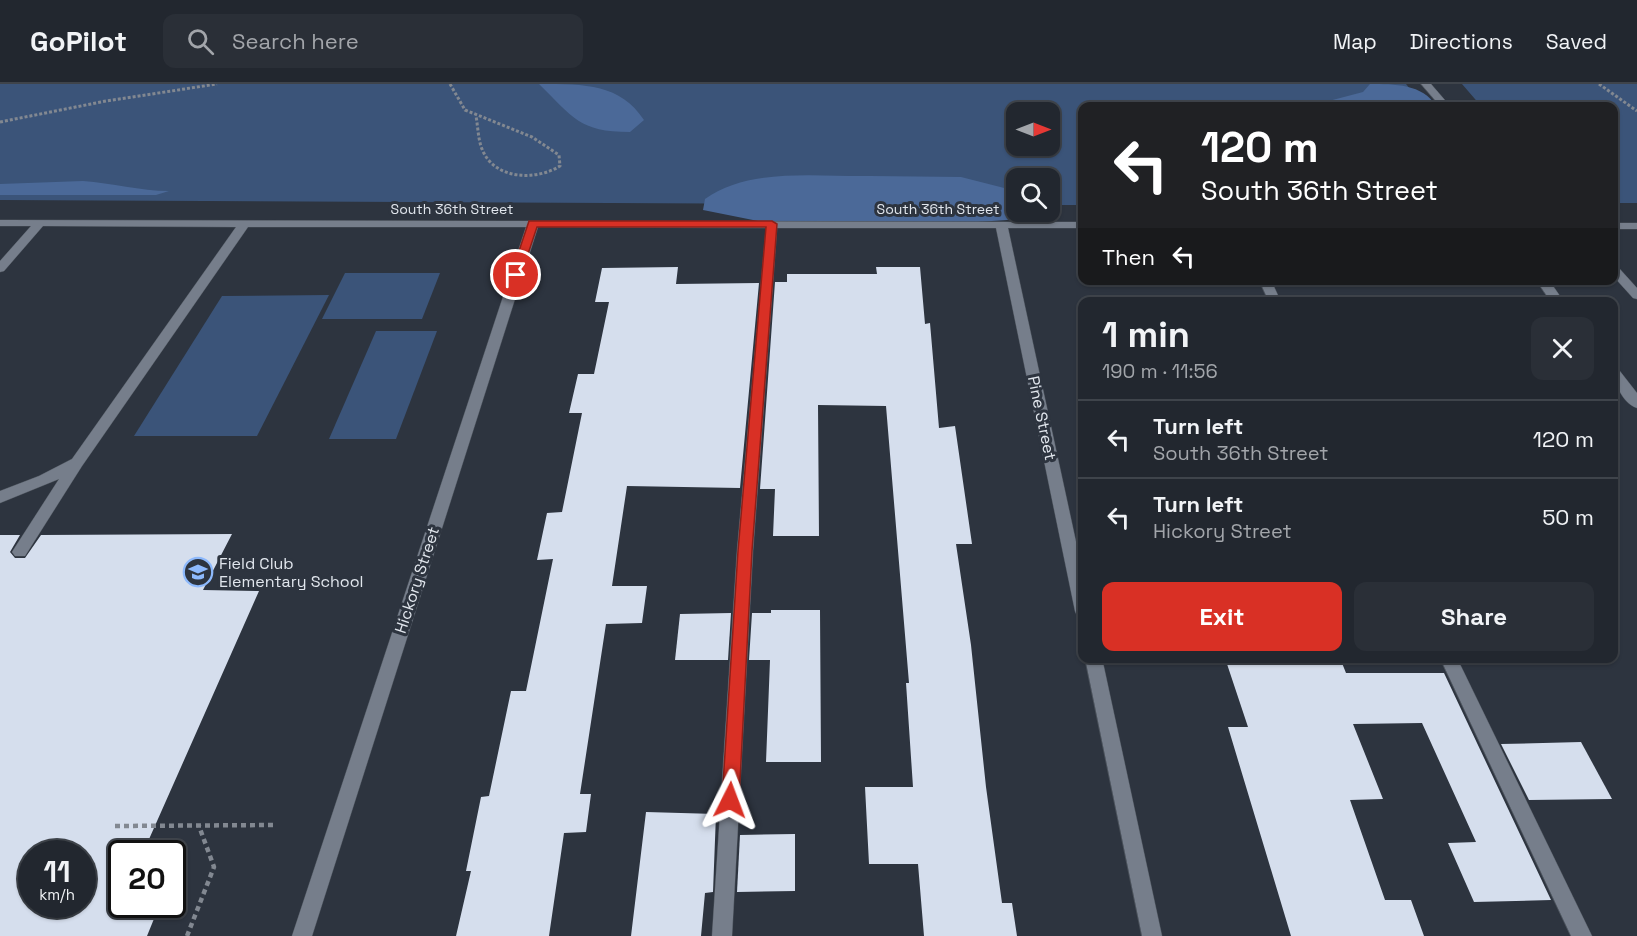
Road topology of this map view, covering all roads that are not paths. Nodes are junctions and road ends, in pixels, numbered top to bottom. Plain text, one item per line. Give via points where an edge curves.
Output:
1 (1426, 84) edge
2 (1442, 102) edge
3 (0, 223) edge
4 (39, 223) junction
5 (243, 224) junction
6 (532, 224) junction
7 (772, 224) junction
8 (1001, 224) junction
9 (1078, 225) edge
10 (1618, 226) edge
11 (1637, 226) edge
12 (0, 268) edge
13 (1618, 274) edge
14 (1637, 295) edge
15 (1618, 378) edge
16 (1637, 403) edge
17 (78, 462) junction
18 (0, 497) edge
19 (20, 552) dead end
20 (1078, 587) edge
21 (1094, 663) edge
22 (1450, 663) edge
23 (302, 936) edge
24 (722, 936) edge
25 (1152, 936) edge
26 (1582, 936) edge

1 - 2 street
3 - 4 street, South 36th Street
4 - 5 street, South 36th Street
4 - 12 street
5 - 6 street, South 36th Street
5 - 17 street
6 - 7 street, South 36th Street
6 - 23 street, Hickory Street
7 - 8 street, South 36th Street
7 - 24 street via 745,551
8 - 9 street, South 36th Street
8 - 20 street, Pine Street
10 - 11 street
13 - 14 street
15 - 16 street
17 - 18 street
17 - 19 street
21 - 25 street
22 - 26 street

